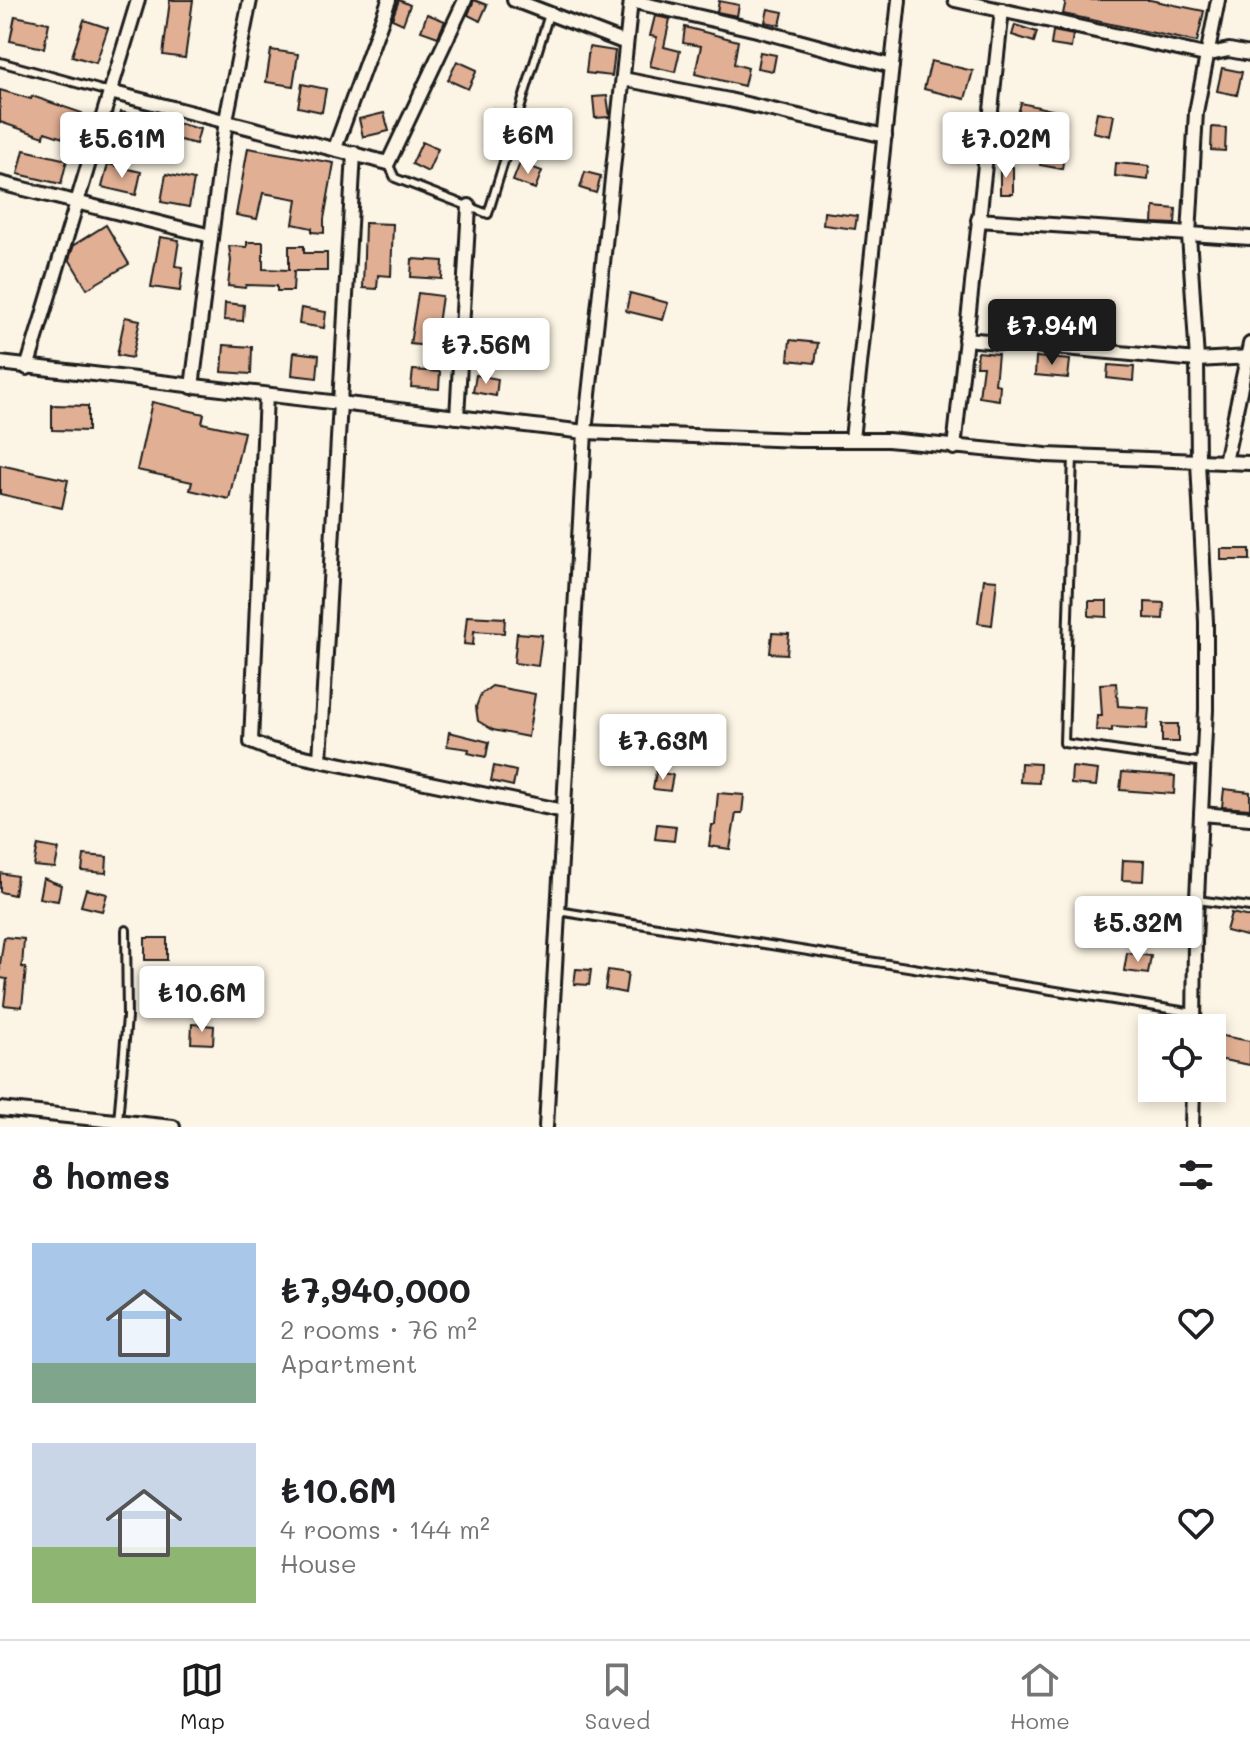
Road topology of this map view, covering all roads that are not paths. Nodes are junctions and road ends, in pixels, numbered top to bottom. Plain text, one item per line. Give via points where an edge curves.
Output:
1 (138, 0) edge
2 (250, 0) edge
3 (389, 0) edge
4 (465, 0) edge
5 (514, 0) edge
6 (899, 0) edge
7 (955, 0) edge
8 (1218, 0) edge
9 (631, 1) edge
10 (1002, 10) junction
11 (549, 14) junction
12 (626, 43) junction
13 (1250, 54) edge
14 (1205, 55) junction
15 (0, 62) edge
16 (892, 66) junction
17 (623, 79) junction
18 (110, 92) junction
19 (226, 120) junction
20 (885, 136) junction
21 (335, 148) junction
22 (354, 153) junction
23 (388, 163) junction
24 (0, 183) edge
25 (77, 201) junction
26 (469, 206) junction
27 (978, 220) junction
28 (1189, 235) junction
29 (211, 236) junction
30 (1250, 238) edge
31 (965, 339) junction
32 (1249, 352) edge
33 (1197, 360) junction
34 (0, 363) edge
35 (27, 368) junction
36 (192, 387) junction
37 (266, 395) junction
38 (338, 404) junction
39 (457, 417) junction
40 (585, 432) junction
41 (852, 439) junction
42 (954, 448) junction
43 (1073, 456) junction
44 (1198, 462) junction
45 (1225, 462) junction
46 (1250, 463) edge
47 (320, 760) junction
48 (1204, 763) junction
49 (564, 811) junction
50 (1201, 814) junction
51 (1250, 818) edge
52 (1197, 900) junction
53 (1250, 907) edge
54 (558, 911) junction
55 (126, 930) dead end
56 (1194, 1013) joint
57 (1193, 1102) edge
58 (0, 1109) edge
59 (118, 1121) junction
60 (173, 1127) edge
61 (546, 1127) edge
62 (1192, 1127) edge

1 - 18 street
2 - 19 street
3 - 21 street
4 - 23 street
5 - 11 street
6 - 16 street
7 - 10 street
8 - 14 street
9 - 12 street
9 - 16 street
10 - 14 street
10 - 27 street
11 - 12 street
11 - 26 lane via 488,214
12 - 17 street
13 - 14 street via 1229,50
14 - 28 street
15 - 18 lane
16 - 20 street
17 - 20 street
17 - 40 street
18 - 19 street
18 - 25 street
19 - 21 street
19 - 29 street
20 - 41 street
21 - 22 street
22 - 23 street
22 - 38 street
23 - 26 lane via 395,178
24 - 25 street
25 - 29 street
25 - 35 street
26 - 39 street
27 - 28 street
27 - 31 street
28 - 30 street
28 - 33 street
29 - 36 street
31 - 33 street
31 - 42 street
32 - 33 street
32 - 45 street
33 - 44 street
34 - 35 street
35 - 36 street
36 - 37 street
37 - 38 street
37 - 47 street via 251,742
38 - 39 street
38 - 47 street
39 - 40 street
40 - 41 street
40 - 49 street
41 - 42 street
42 - 43 street
43 - 44 street
43 - 48 lane via 1064,743
44 - 45 street
44 - 48 street via 1206,622
45 - 46 street
47 - 49 street
48 - 50 street
49 - 54 street
50 - 51 street
50 - 52 street
52 - 53 lane
52 - 56 street
54 - 56 lane
54 - 61 street
55 - 59 lane via 127,1017
57 - 62 street
58 - 59 street
59 - 60 street

